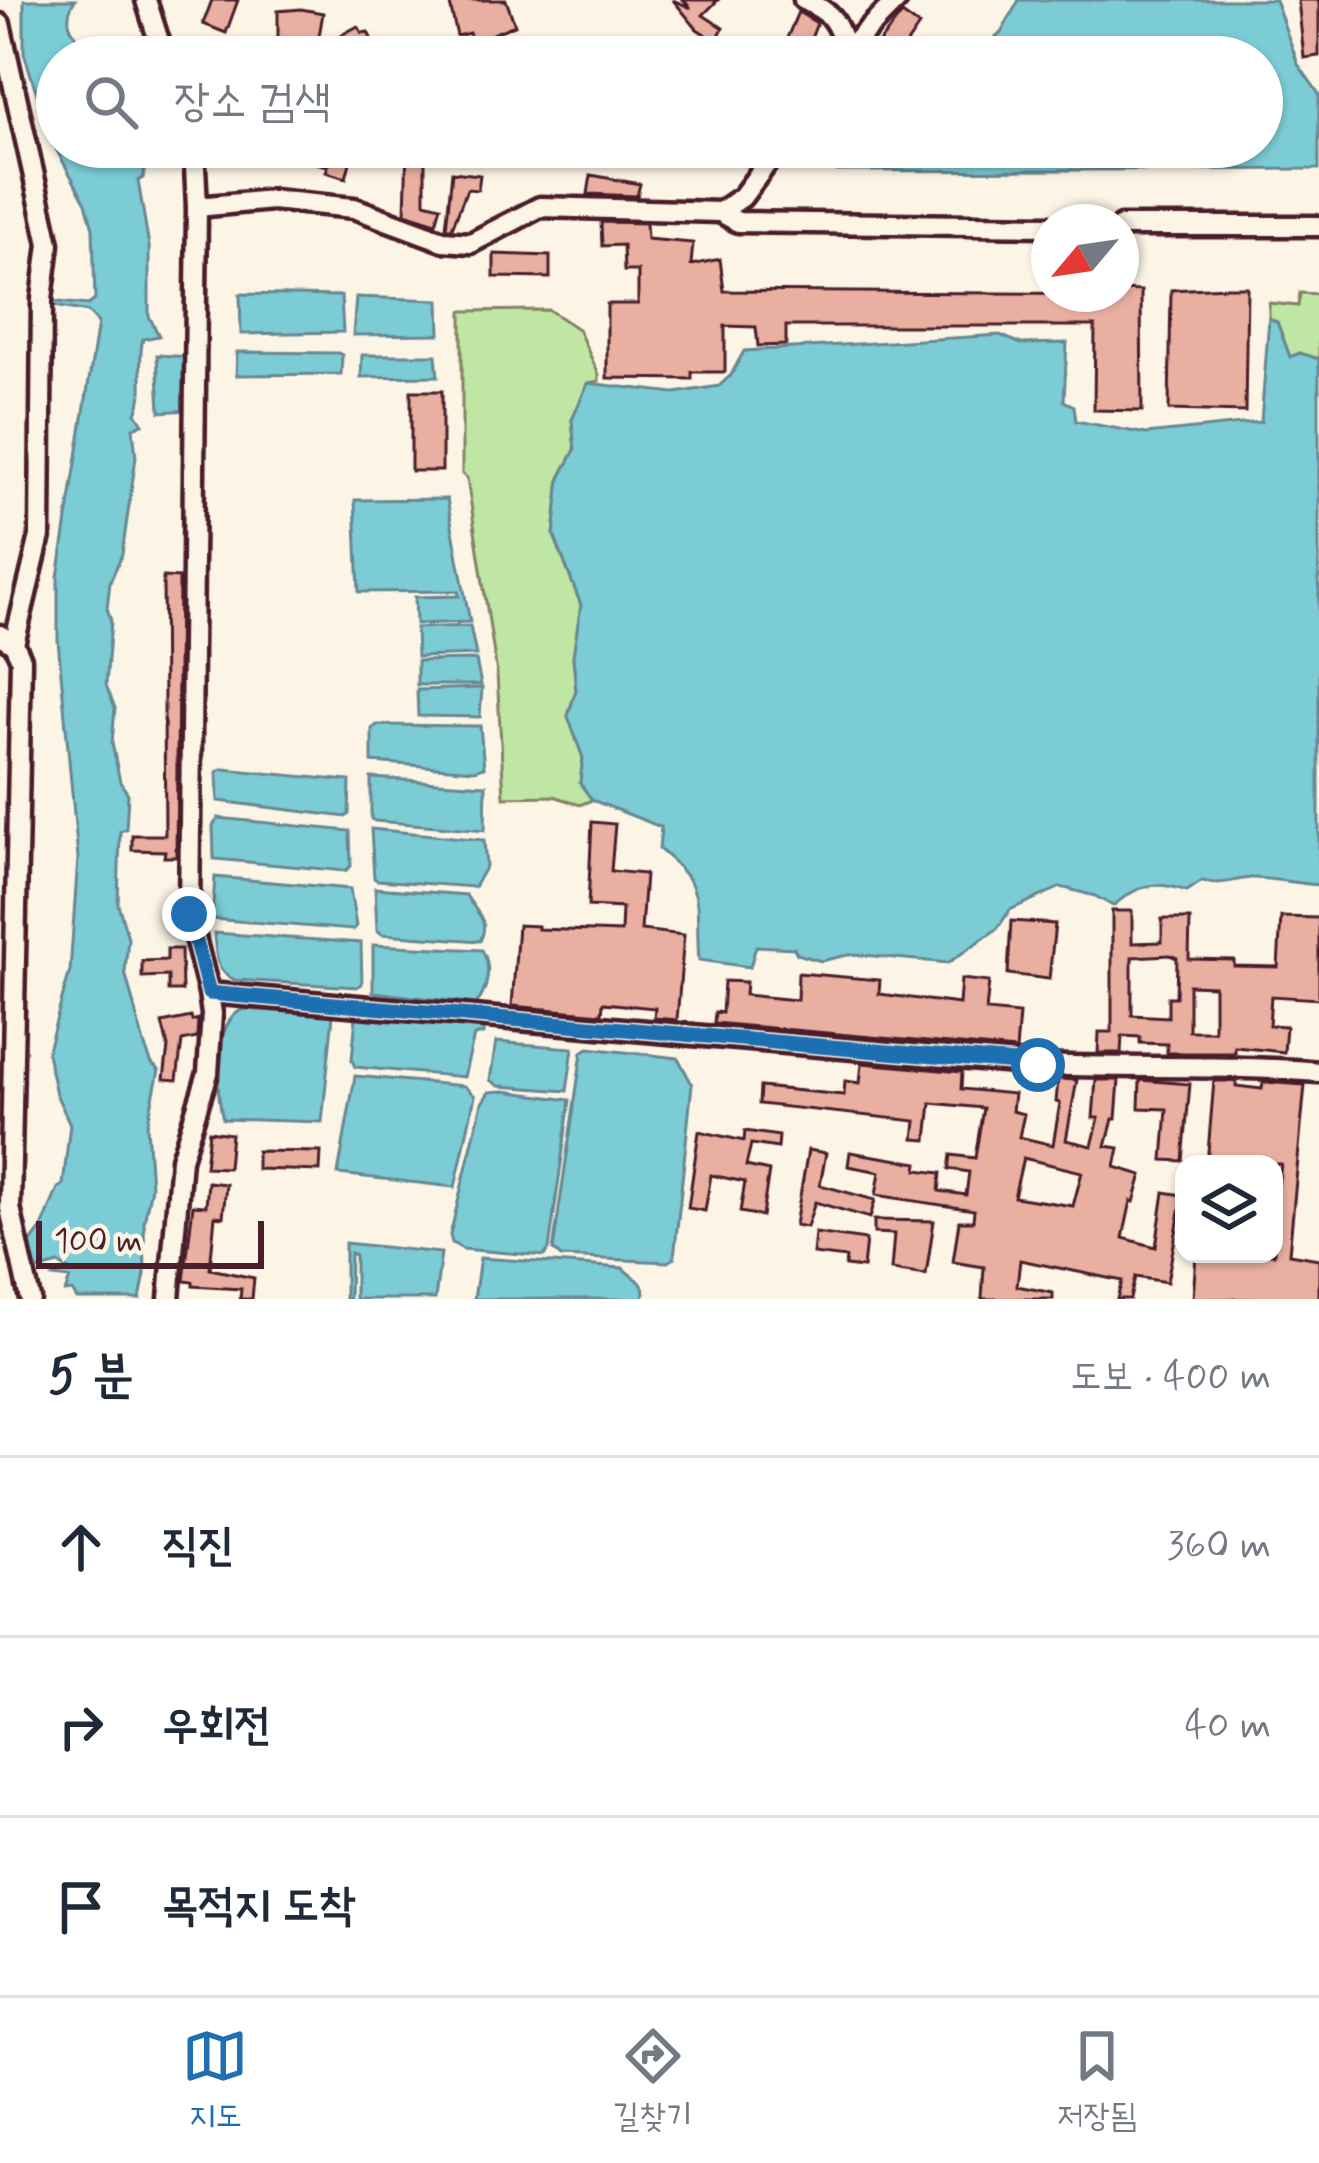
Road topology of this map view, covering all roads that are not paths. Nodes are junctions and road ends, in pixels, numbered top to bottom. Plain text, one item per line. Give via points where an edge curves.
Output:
1 (146, 0) edge
2 (804, 0) edge
3 (897, 0) edge
4 (0, 24) edge
5 (157, 36) edge
6 (840, 36) edge
7 (860, 36) edge
8 (195, 168) edge
9 (763, 168) edge
10 (197, 207) junction
11 (720, 212) junction
12 (1031, 226) edge
13 (1139, 226) edge
14 (1319, 226) edge
15 (7, 639) edge
16 (209, 993) junction
17 (1319, 1072) edge
18 (30, 1299) edge
19 (169, 1299) edge

1 - 5 street
2 - 6 street via 828,10
3 - 7 street
4 - 15 street via 50,244 42,299 40,536
8 - 10 street
9 - 11 street
10 - 11 street via 272,200 354,208 443,241 471,243 540,207
10 - 16 street via 189,914
11 - 12 street via 738,222
13 - 14 street
15 - 18 street via 21,659 10,1208
16 - 17 street via 1038,1065
16 - 19 street via 208,1073 182,1159

